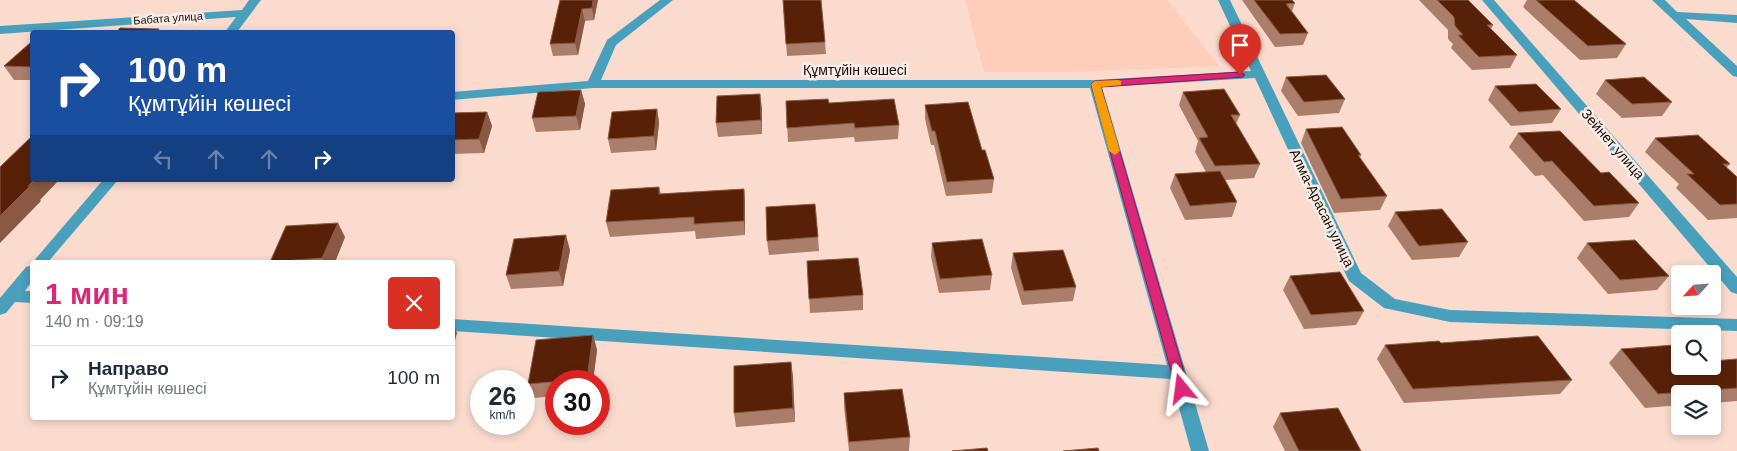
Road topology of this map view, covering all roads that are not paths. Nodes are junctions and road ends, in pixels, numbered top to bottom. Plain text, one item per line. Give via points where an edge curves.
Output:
1 (255, 0) edge
2 (667, 0) edge
3 (1224, 0) edge
4 (1488, 0) edge
5 (1658, 0) edge
6 (247, 13) junction
7 (1675, 16) junction
8 (1737, 19) edge
9 (0, 30) edge
10 (233, 30) edge
11 (1737, 73) edge
12 (1258, 74) junction
13 (593, 84) junction
14 (1095, 84) junction
15 (455, 96) edge
16 (109, 182) edge
17 (42, 260) edge
18 (30, 273) edge
19 (1737, 288) edge
20 (11, 296) junction
21 (30, 297) edge
22 (0, 309) edge
23 (455, 325) edge
24 (1737, 325) edge
25 (1178, 374) junction
26 (1200, 451) edge

1 - 6 street
2 - 13 street via 611,43
3 - 12 street, Алма-Арасан улица
4 - 19 street, Зейнет улица
5 - 7 street
6 - 9 street, Бабата улица
6 - 10 street
7 - 8 street
7 - 11 street
12 - 14 street, Құмтұйiн көшесі
12 - 24 street, Алма-Арасан улица via 1355,278 1390,304 1450,316
13 - 14 street, Құмтұйiн көшесі
13 - 15 street, Құмтұйiн көшесі
14 - 25 street
16 - 17 street
18 - 20 street
20 - 21 street
20 - 22 street
23 - 25 street
25 - 26 street

